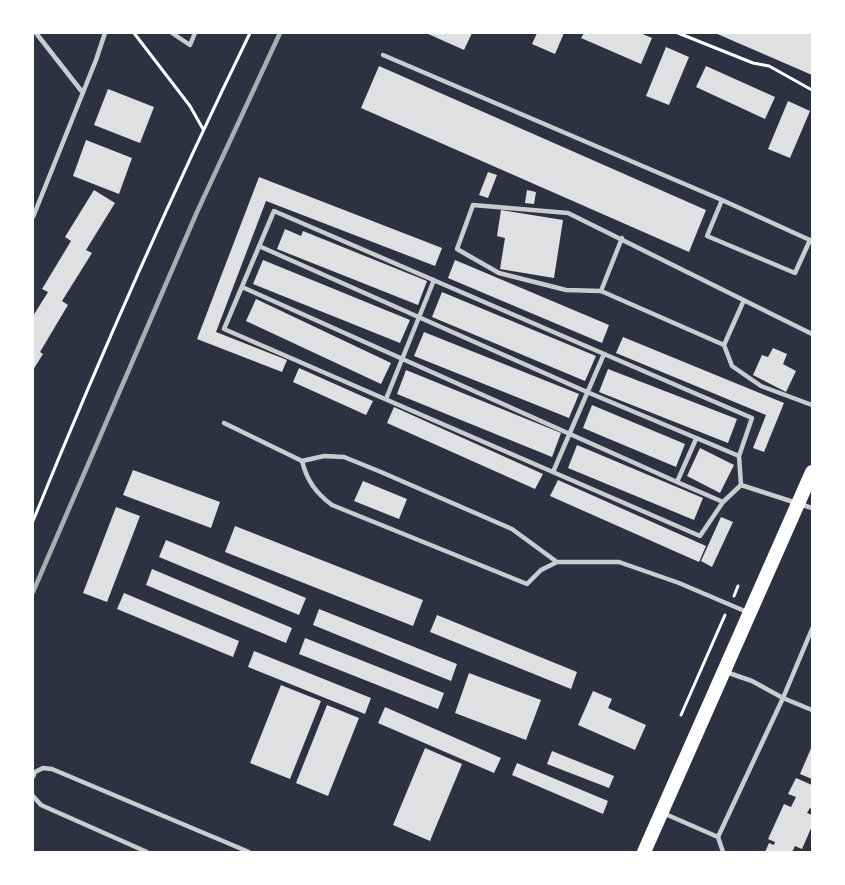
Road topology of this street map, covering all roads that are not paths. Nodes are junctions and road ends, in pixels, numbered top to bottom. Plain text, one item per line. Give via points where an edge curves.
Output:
1 (36, 33) edge
2 (105, 33) edge
3 (172, 33) edge
4 (195, 33) edge
5 (383, 55) dead end
6 (83, 93) junction
7 (722, 200) junction
8 (33, 217) edge
9 (622, 238) junction
10 (811, 240) edge
11 (259, 246) junction
12 (434, 280) junction
13 (242, 287) junction
14 (601, 291) junction
15 (744, 300) junction
16 (419, 317) junction
17 (812, 334) edge
18 (724, 345) junction
19 (604, 354) junction
20 (402, 359) junction
21 (587, 392) junction
22 (386, 399) junction
23 (812, 405) edge
24 (224, 423) dead end
25 (569, 434) junction
26 (696, 439) junction
27 (739, 456) junction
28 (302, 461) junction
29 (553, 472) junction
30 (812, 472) edge
31 (676, 482) junction
32 (741, 485) junction
33 (723, 502) junction
34 (798, 503) junction
35 (812, 508) edge
36 (557, 562) junction
37 (749, 613) junction
38 (812, 629) edge
39 (723, 672) junction
40 (783, 698) junction
41 (812, 710) edge
42 (33, 777) edge
43 (33, 796) edge
44 (662, 812) junction
45 (718, 837) junction
46 (147, 852) edge
47 (249, 852) edge
48 (644, 852) edge
49 (723, 852) edge

1 - 6 lane
2 - 6 lane
3 - 4 lane via 190,45
5 - 7 lane
6 - 8 lane
7 - 10 lane
7 - 10 lane via 707,236 795,273
9 - 14 lane
9 - 14 lane via 568,213 473,205 457,249 500,273 566,290
9 - 15 lane
11 - 12 lane via 274,211
11 - 13 lane
11 - 16 lane
12 - 16 lane
12 - 19 lane
13 - 20 lane
13 - 22 lane via 224,329
14 - 18 lane
15 - 17 lane
15 - 18 lane
16 - 20 lane
16 - 21 lane
18 - 23 lane via 732,366 761,386
19 - 21 lane
19 - 27 lane via 752,418
20 - 22 lane
20 - 25 lane
21 - 25 lane
21 - 26 lane
22 - 29 lane
24 - 28 lane
25 - 29 lane
25 - 31 lane
26 - 27 lane
26 - 31 lane
27 - 32 lane
28 - 36 lane via 344,457 512,529
28 - 36 lane via 305,475 317,493 332,505 526,584
29 - 33 lane via 700,536
30 - 34 main road
31 - 33 lane
32 - 33 lane
32 - 34 lane
34 - 35 lane
34 - 37 main road
36 - 37 lane via 619,562
37 - 39 main road
38 - 40 lane
39 - 40 lane via 752,681
39 - 44 main road
40 - 41 lane
40 - 45 lane
42 - 47 lane via 43,768 52,769
43 - 46 lane via 41,805
44 - 45 lane
44 - 48 main road
45 - 49 lane

